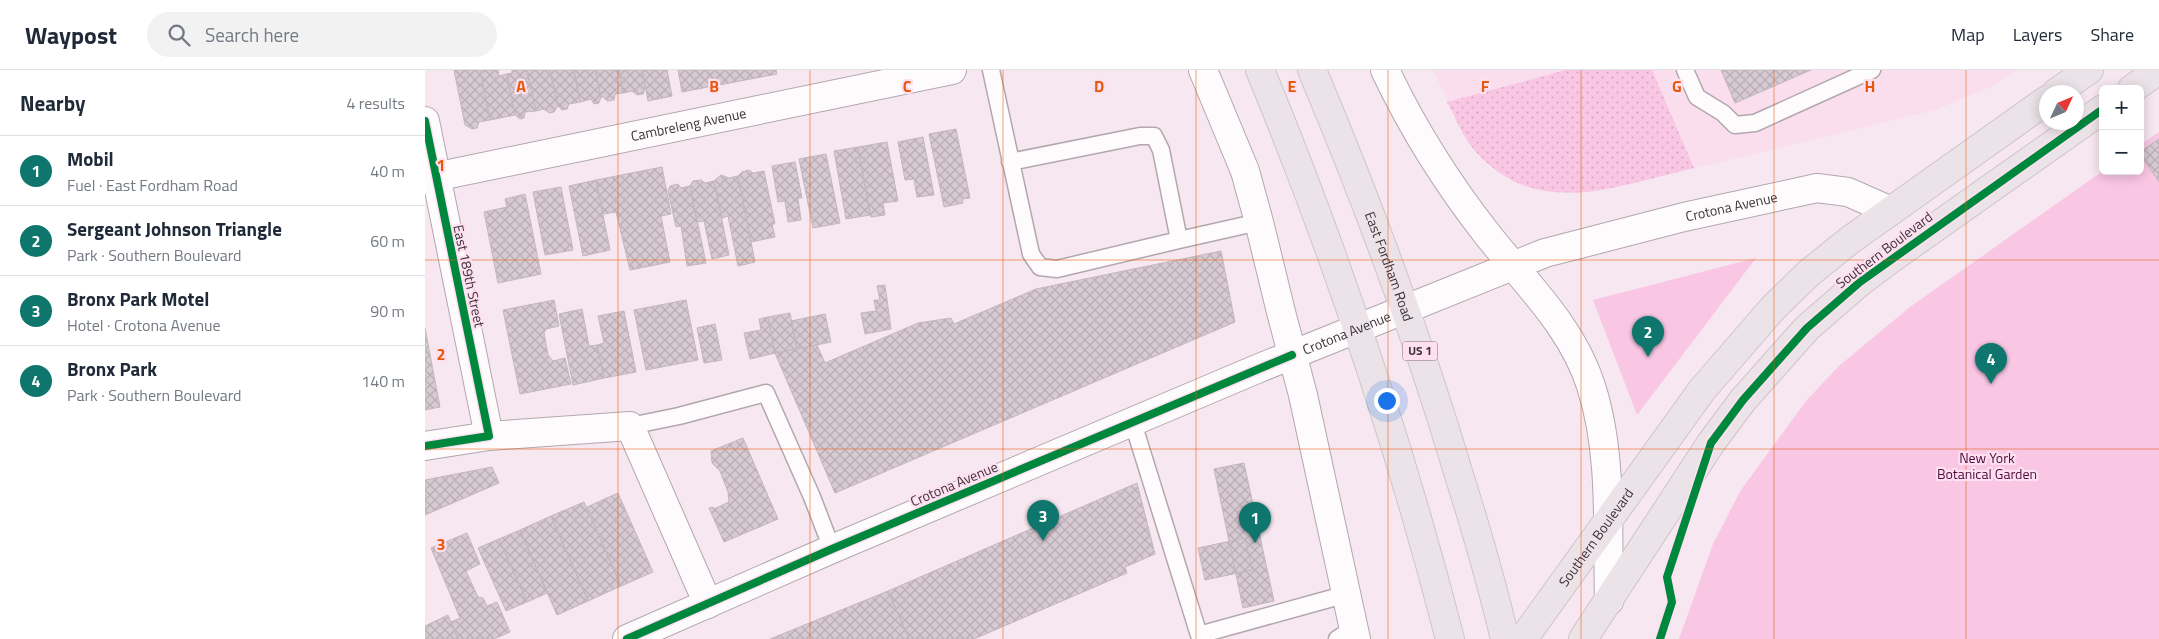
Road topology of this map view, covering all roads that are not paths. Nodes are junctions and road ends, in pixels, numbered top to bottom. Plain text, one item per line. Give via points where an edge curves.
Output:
1 (953, 70) edge
2 (991, 70) edge
3 (1203, 70) edge
4 (1260, 70) edge
5 (1312, 70) edge
6 (1385, 70) edge
7 (1685, 70) edge
8 (1872, 70) edge
9 (2089, 70) edge
10 (2159, 70) edge
11 (2067, 85) edge
12 (2138, 85) edge
13 (2039, 106) edge
14 (2099, 113) edge
15 (425, 121) edge
16 (1010, 162) junction
17 (431, 178) edge
18 (1891, 211) junction
19 (1259, 222) junction
20 (1179, 240) junction
21 (1513, 266) junction
22 (1292, 355) junction
23 (1133, 422) junction
24 (630, 426) junction
25 (489, 436) junction
26 (425, 446) edge
27 (1607, 522) junction
28 (832, 549) junction
29 (1347, 594) junction
30 (1609, 601) junction
31 (708, 604) junction
32 (1349, 635) edge
33 (627, 639) edge
34 (1450, 639) edge
35 (1505, 639) edge
36 (1523, 639) edge
37 (1583, 639) edge
38 (1606, 639) edge

1 - 17 street, Cambreleng Avenue
2 - 16 lane
3 - 19 street via 1245,171
4 - 34 main road via 1297,159 1353,314 1410,493
5 - 35 main road, East Fordham Road / US 1 via 1350,159 1411,324 1470,510
6 - 21 street via 1430,154 1486,234
7 - 8 lane via 1697,98 1723,113 1735,125 1755,123
9 - 11 main road
10 - 12 main road
13 - 18 main road, Southern Boulevard
14 - 30 main road, Southern Boulevard via 1899,252 1807,328 1743,400 1711,444
15 - 17 street, East 189th Street
16 - 20 lane via 1031,254 1040,267 1057,269
16 - 20 lane via 1140,136 1155,136 1161,150
17 - 25 street, East 189th Street
18 - 21 street, Crotona Avenue via 1848,192 1817,188 1579,244
18 - 27 main road, Southern Boulevard via 1809,274 1743,340 1697,397
19 - 20 lane
19 - 22 street
21 - 22 street, Crotona Avenue
21 - 27 street via 1562,326 1591,385 1602,431
22 - 23 street, Crotona Avenue
22 - 29 street
23 - 28 street, Crotona Avenue
23 - 29 lane via 1199,635
24 - 25 street
24 - 28 lane via 766,393
24 - 31 street
25 - 26 street
27 - 30 street
27 - 36 main road, Southern Boulevard
28 - 31 street, Crotona Avenue
29 - 32 street
30 - 37 main road, Southern Boulevard
30 - 38 main road
31 - 33 street, Crotona Avenue

